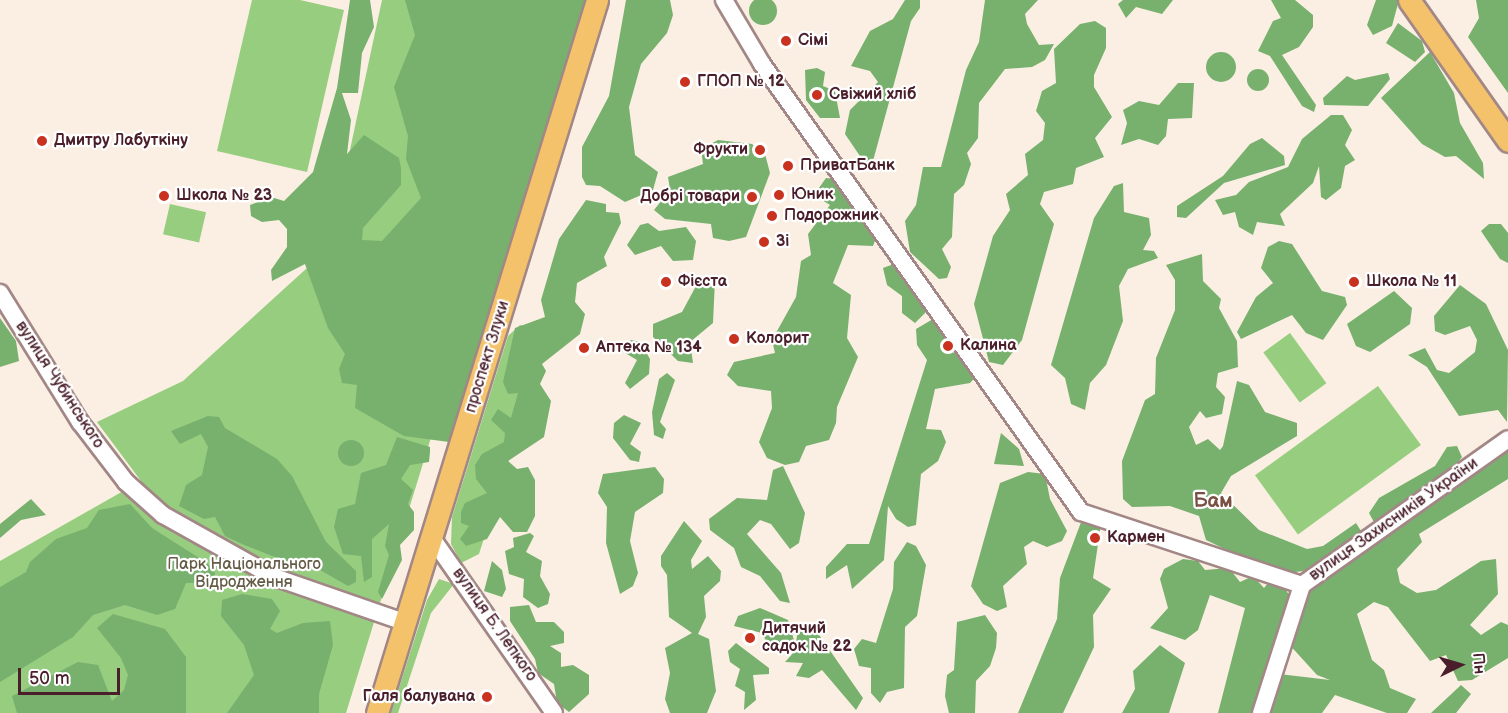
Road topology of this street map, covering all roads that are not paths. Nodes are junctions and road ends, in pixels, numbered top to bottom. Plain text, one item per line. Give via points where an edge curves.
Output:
1 (597, 0) edge
2 (724, 0) edge
3 (1409, 0) edge
4 (1508, 141) edge
5 (0, 293) edge
6 (1508, 440) edge
7 (432, 538) junction
8 (1302, 585) junction
9 (404, 622) junction
10 (377, 713) edge
11 (554, 713) edge
12 (1260, 713) edge

1 - 7 main road, проспект Злуки
2 - 8 street via 762,64 1081,512
3 - 4 main road
5 - 9 street, вулиця Чубинського via 80,422 126,482 163,515 274,577
6 - 8 street, вулиця Захисників України
7 - 9 main road, проспект Злуки
7 - 11 street, вулиця Б. Лепкого
8 - 12 street, вулиця Захисників України
9 - 10 main road, проспект Злуки

